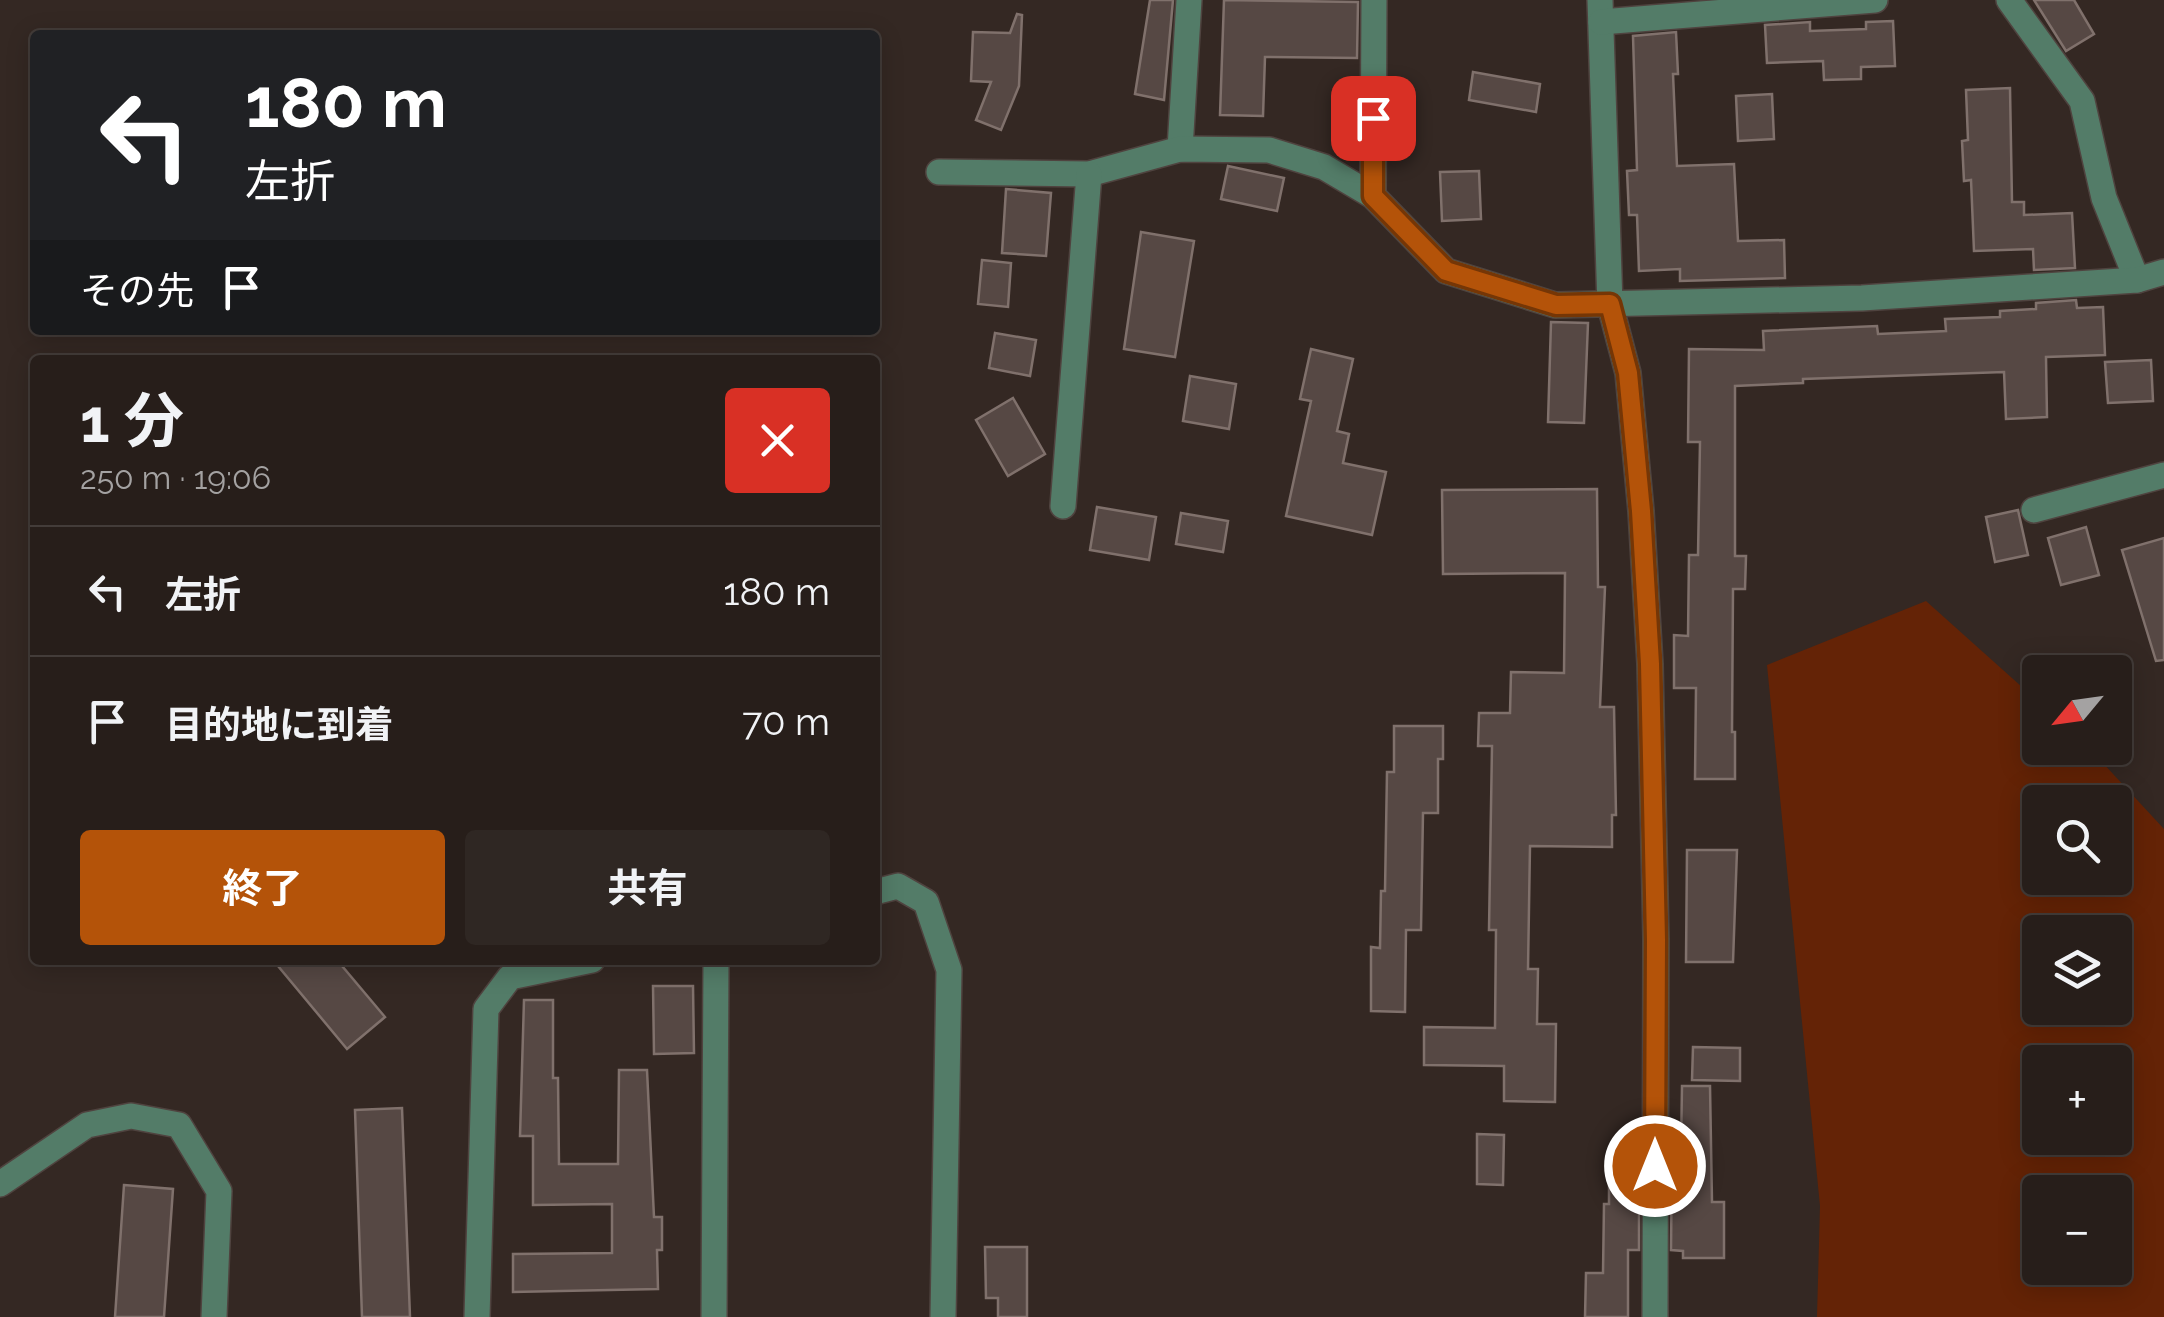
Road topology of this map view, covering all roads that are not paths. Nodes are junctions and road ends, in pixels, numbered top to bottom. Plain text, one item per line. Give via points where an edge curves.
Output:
1 (1188, 0) edge
2 (1374, 0) edge
3 (1875, 0) edge
4 (2009, 0) edge
5 (1807, 2) edge
6 (1600, 11) edge
7 (1180, 149) junction
8 (940, 172) dead end
9 (1088, 174) junction
10 (1373, 196) junction
11 (2164, 272) edge
12 (2137, 280) junction
13 (1610, 304) junction
14 (2164, 474) edge
15 (1063, 506) dead end
16 (2034, 510) dead end
17 (880, 891) edge
18 (568, 965) edge
19 (716, 965) edge
20 (0, 1184) edge
21 (214, 1317) edge
22 (476, 1317) edge
23 (714, 1317) edge
24 (943, 1317) edge
25 (1654, 1317) edge

1 - 7 street
2 - 10 street
3 - 5 street
4 - 12 street via 2082,102 2104,198
5 - 6 street
6 - 13 street
7 - 9 street
7 - 10 street via 1269,150 1324,167
8 - 9 street
9 - 15 street
10 - 13 street via 1446,271 1556,305
11 - 12 street
12 - 13 street via 1862,298
13 - 25 street via 1628,373 1650,664
14 - 16 street
17 - 24 street via 898,886 926,902 949,970
18 - 22 street via 510,977 486,1008
19 - 23 street
20 - 21 street via 87,1125 131,1116 179,1125 220,1191

